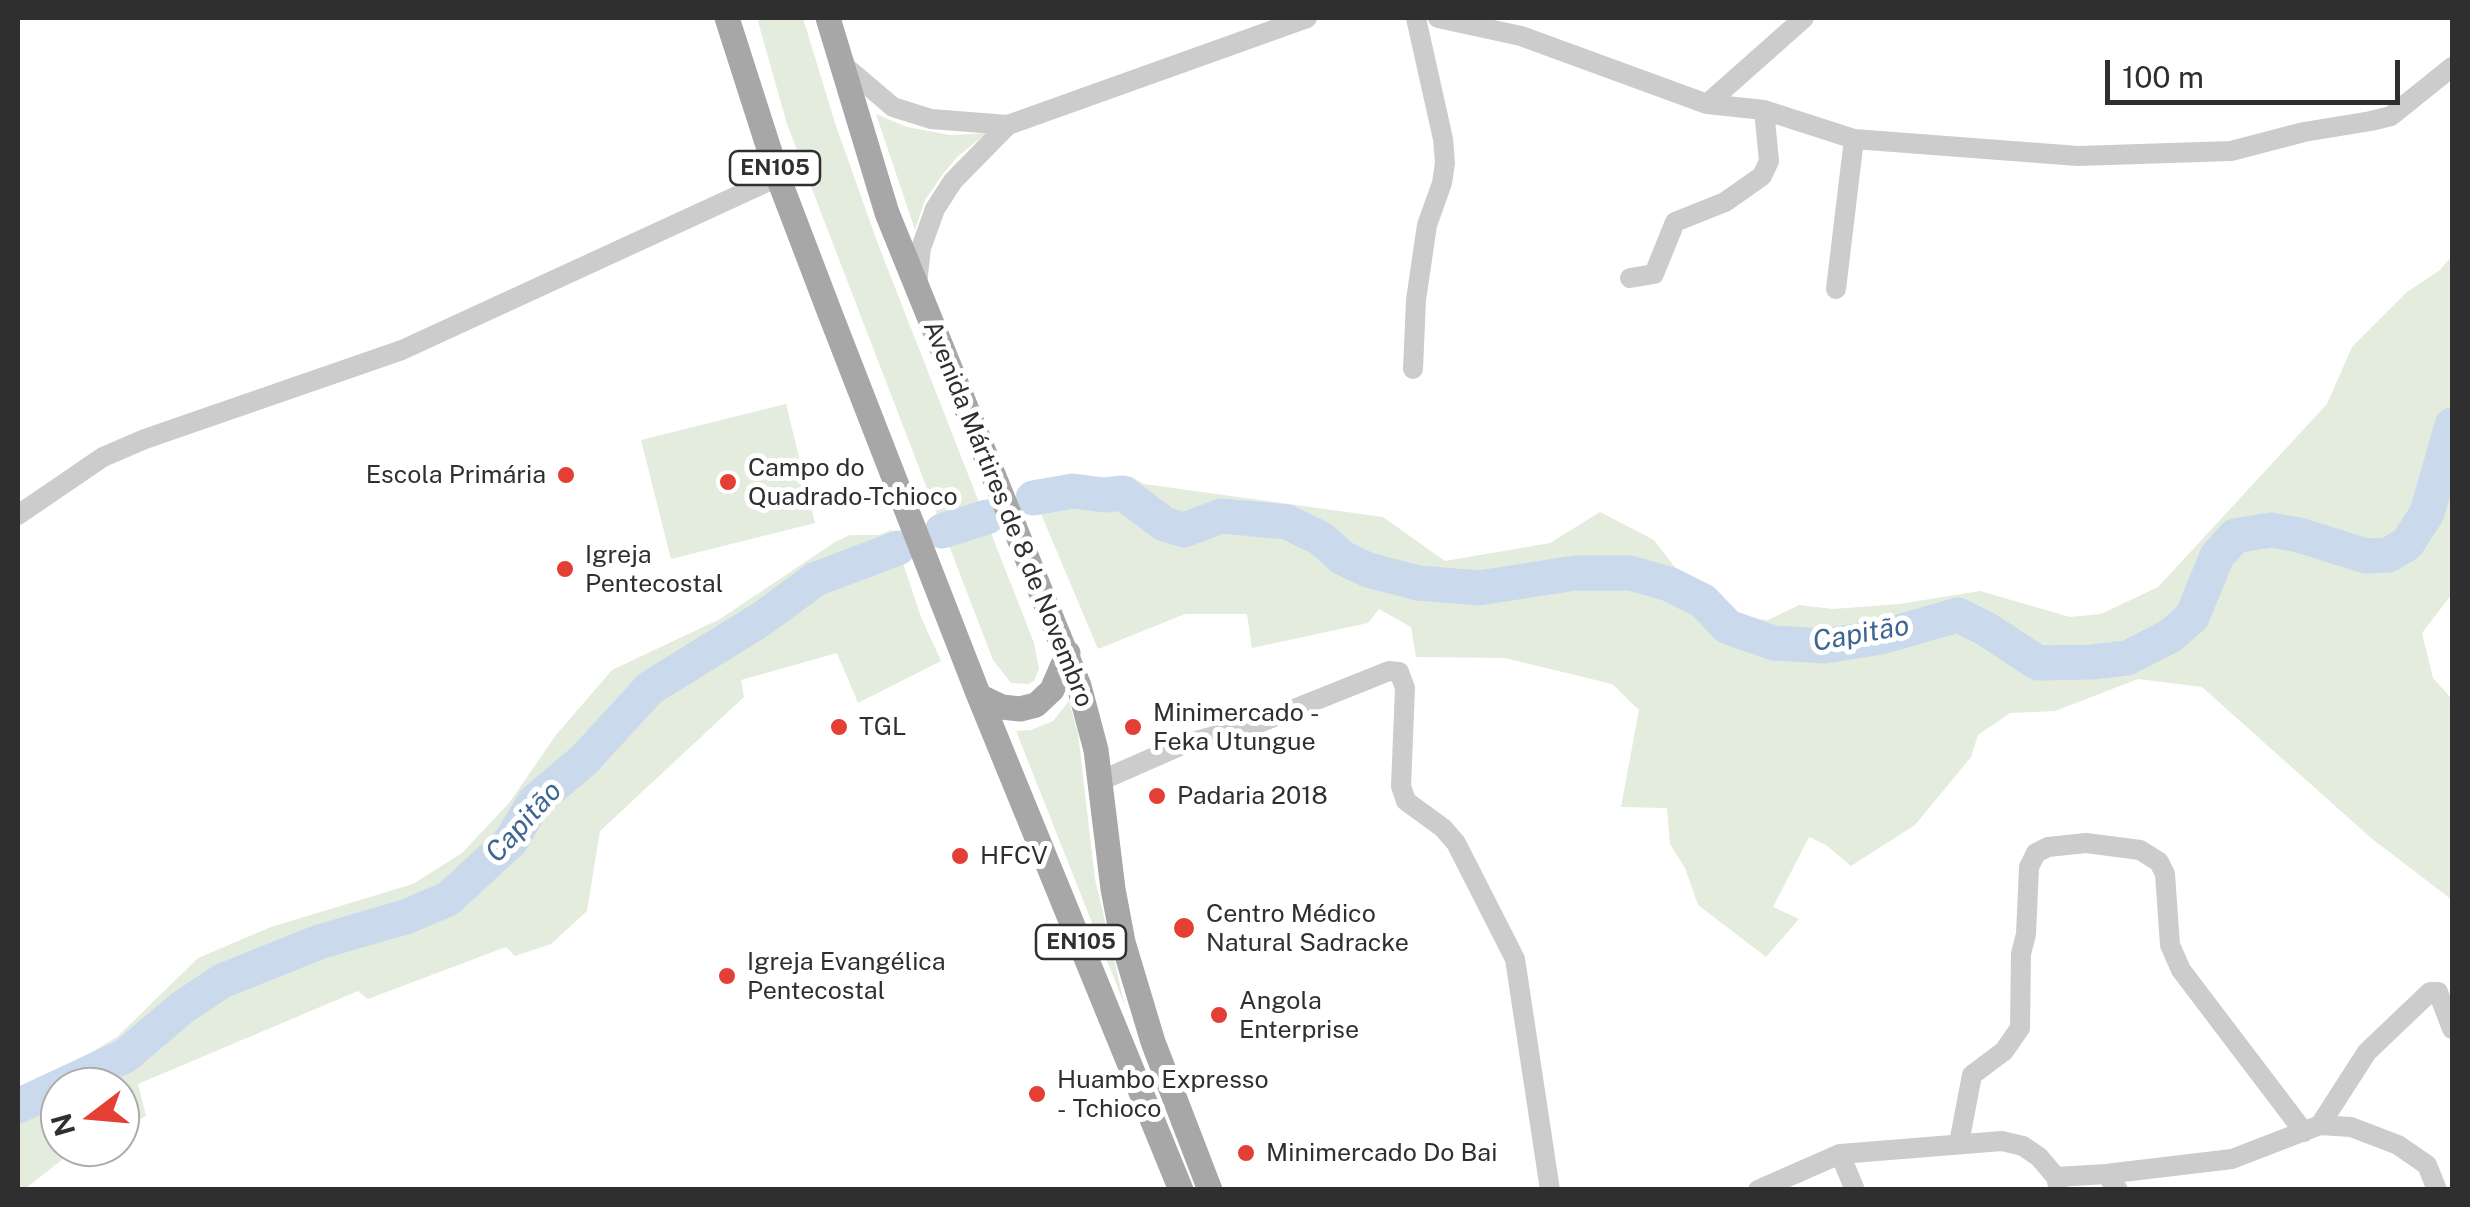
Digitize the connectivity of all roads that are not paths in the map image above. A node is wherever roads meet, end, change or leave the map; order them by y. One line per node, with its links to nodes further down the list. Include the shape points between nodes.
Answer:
1 (727, 18): 13 (main road, EN105)
2 (828, 18): 7 (main road, Avenida Mártires de 8 de Novembro / EN105)
3 (1307, 18): 11 (street)
4 (1416, 18): 17 (street, via 1445,163 1427,225)
5 (1438, 18): 9 (street, via 1521,36)
6 (1804, 18): 9 (street)
7 (839, 61): 11 (street, via 893,106 931,118); 15 (main road, Avenida Mártires de 8 de Novembro / EN105)
8 (2452, 67): 12 (street, via 2391,116 2231,151 2078,156)
9 (1708, 104): 10 (street)
10 (1764, 110): 12 (street); 14 (street, via 1770,161 1762,176 1725,202 1675,222 1654,274)
11 (1008, 126): 15 (street, via 952,181 935,209)
12 (1854, 139): 16 (street)
13 (778, 177): 18 (street, via 402,350 144,438); 20 (main road, EN105)
14 (1630, 278)
15 (917, 284): 19 (main road, Avenida Mártires de 8 de Novembro / EN105)
16 (1836, 289)
17 (1413, 370)
18 (18, 515)
19 (1068, 653): 20 (main road, via 1052,690 1036,705 1020,710); 21 (main road, Avenida Mártires de 8 de Novembro / EN105)
20 (980, 696): 28 (main road, EN105)
21 (1100, 782): 29 (main road, Avenida Mártires de 8 de Novembro / EN105, via 1123,942); 30 (street, via 1182,745 1398,672 1405,688 1406,801 1456,843 1515,959)
22 (2452, 1029): 23 (street, via 2438,992 2430,992 2367,1052)
23 (2312, 1128): 24 (street, via 2181,970 2170,945 2160,862 2140,850 2086,843 2048,848 2028,866 2020,1028 2004,1051 1972,1075); 26 (street, via 2232,1159); 33 (street, via 2351,1127 2398,1145 2427,1166)
24 (1958, 1142): 25 (street); 27 (street, via 2023,1146)
25 (1840, 1154): 31 (street); 32 (street)
26 (2112, 1182): 27 (street)
27 (2058, 1183)
28 (1180, 1190)
29 (1210, 1190)
30 (1550, 1190)
31 (1758, 1190)
32 (1855, 1190)
33 (2437, 1190)

